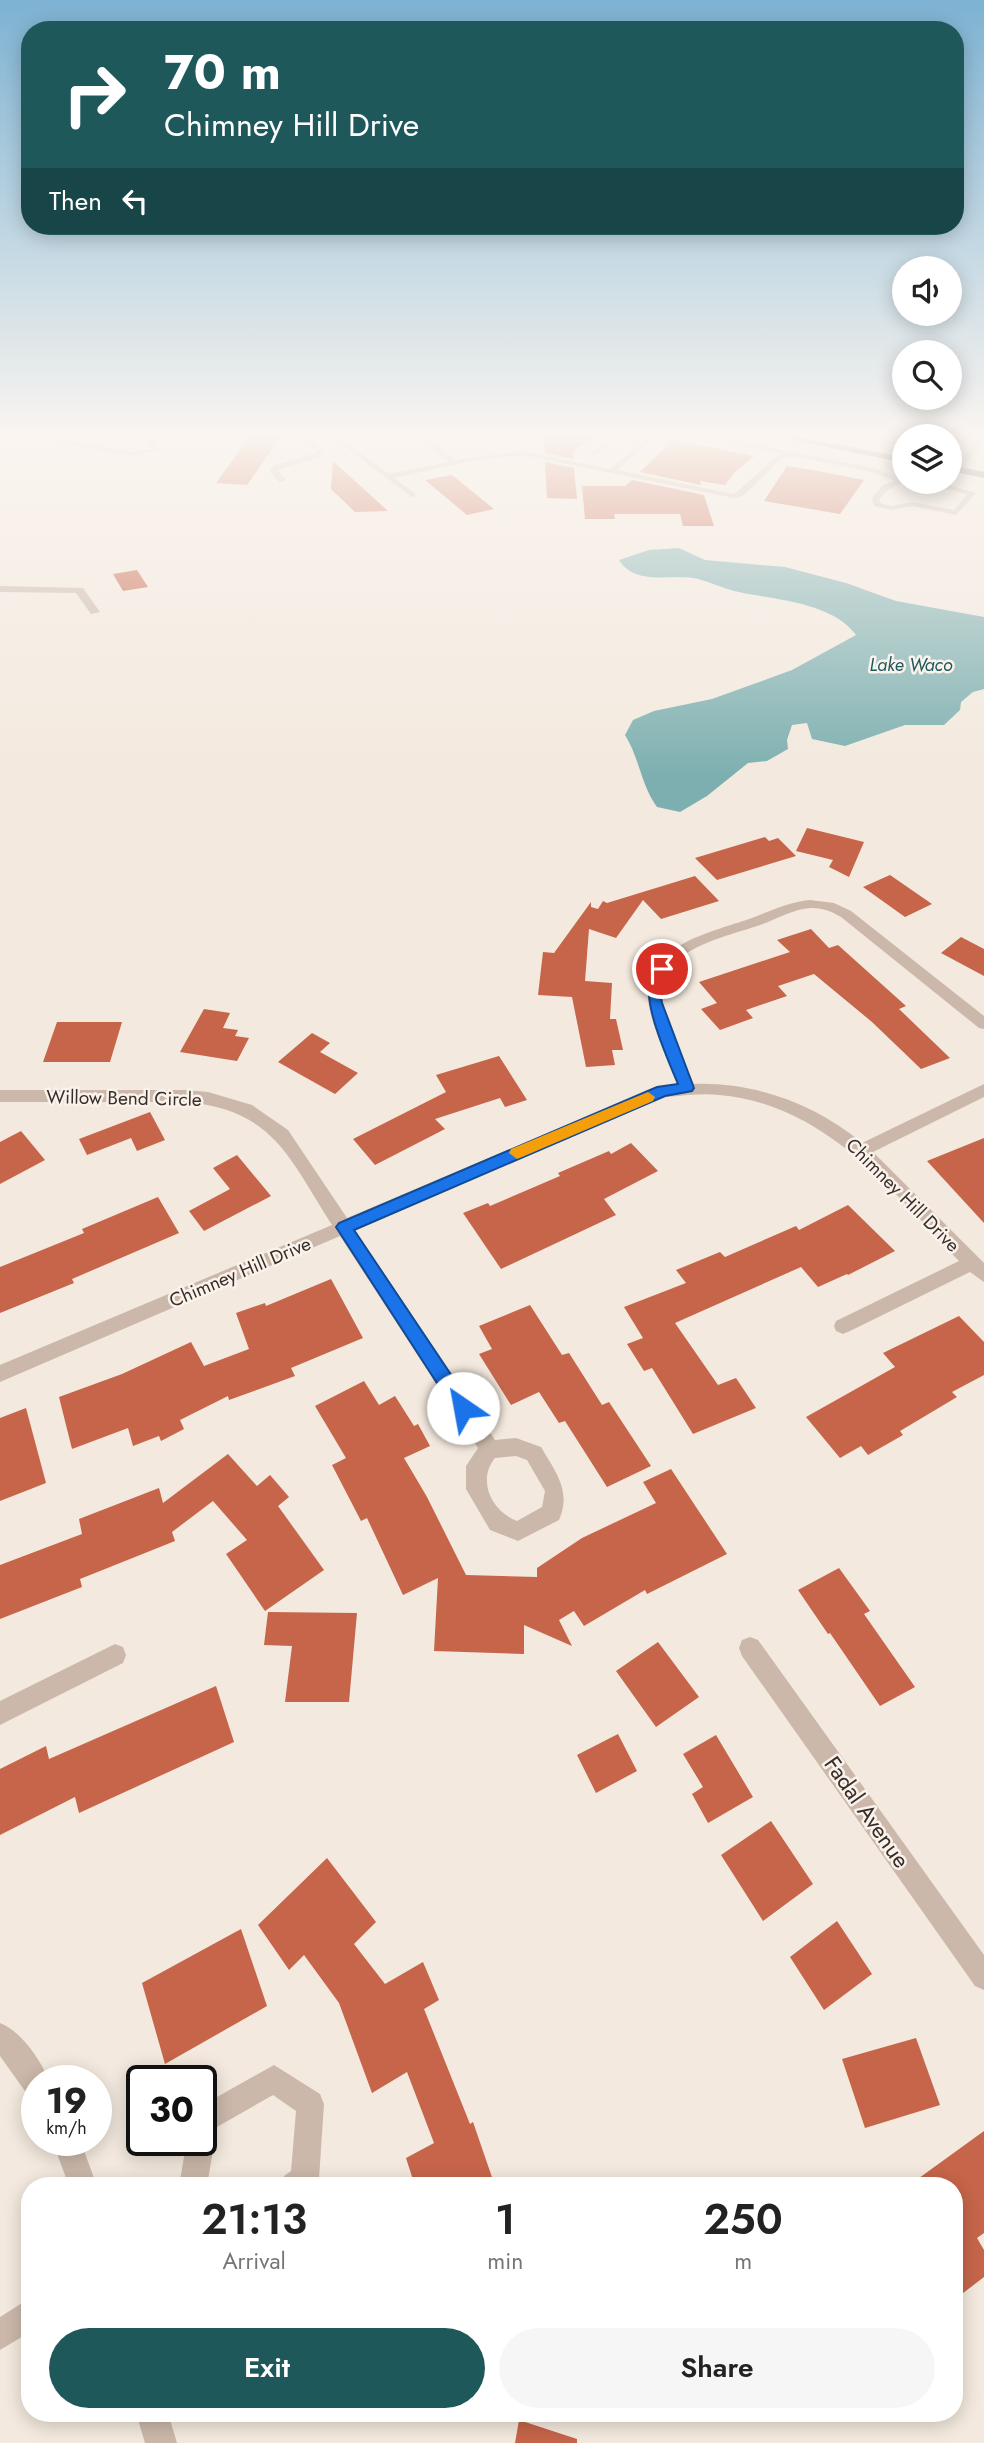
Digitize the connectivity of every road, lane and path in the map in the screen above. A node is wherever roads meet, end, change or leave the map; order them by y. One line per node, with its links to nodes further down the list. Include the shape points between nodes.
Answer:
1 (0, 589): 2 (street, via 79,590)
2 (95, 612)
3 (984, 1024): 4 (street, via 846,914 825,905 800,905 695,944 662,969 653,994)
4 (687, 1088): 7 (street, Chimney Hill Drive, via 738,1091 776,1101 831,1126); 8 (street, Chimney Hill Drive, via 663,1091)
5 (984, 1090): 7 (street)
6 (0, 1096): 8 (street, Willow Bend Circle, via 186,1096 246,1109 282,1134)
7 (862, 1150): 9 (street, Chimney Hill Drive)
8 (344, 1227): 11 (street, Chimney Hill Drive); 12 (street, Willow Bend Circle)
9 (978, 1269): 10 (street)
10 (843, 1326)
11 (0, 1374)
12 (490, 1449)
13 (750, 1648): 16 (street, Fadal Avenue)
14 (115, 1655): 15 (street)
15 (0, 1713)
16 (984, 1977)
17 (0, 2036): 18 (street)
18 (25, 2065)
19 (217, 2112): 24 (street, via 274,2079 310,2104)
20 (72, 2156): 22 (street)
21 (198, 2156): 23 (street)
22 (79, 2177)
23 (195, 2177)
24 (305, 2177)
25 (21, 2319): 26 (street)
26 (0, 2334)
27 (155, 2422): 28 (street)
28 (161, 2443)

